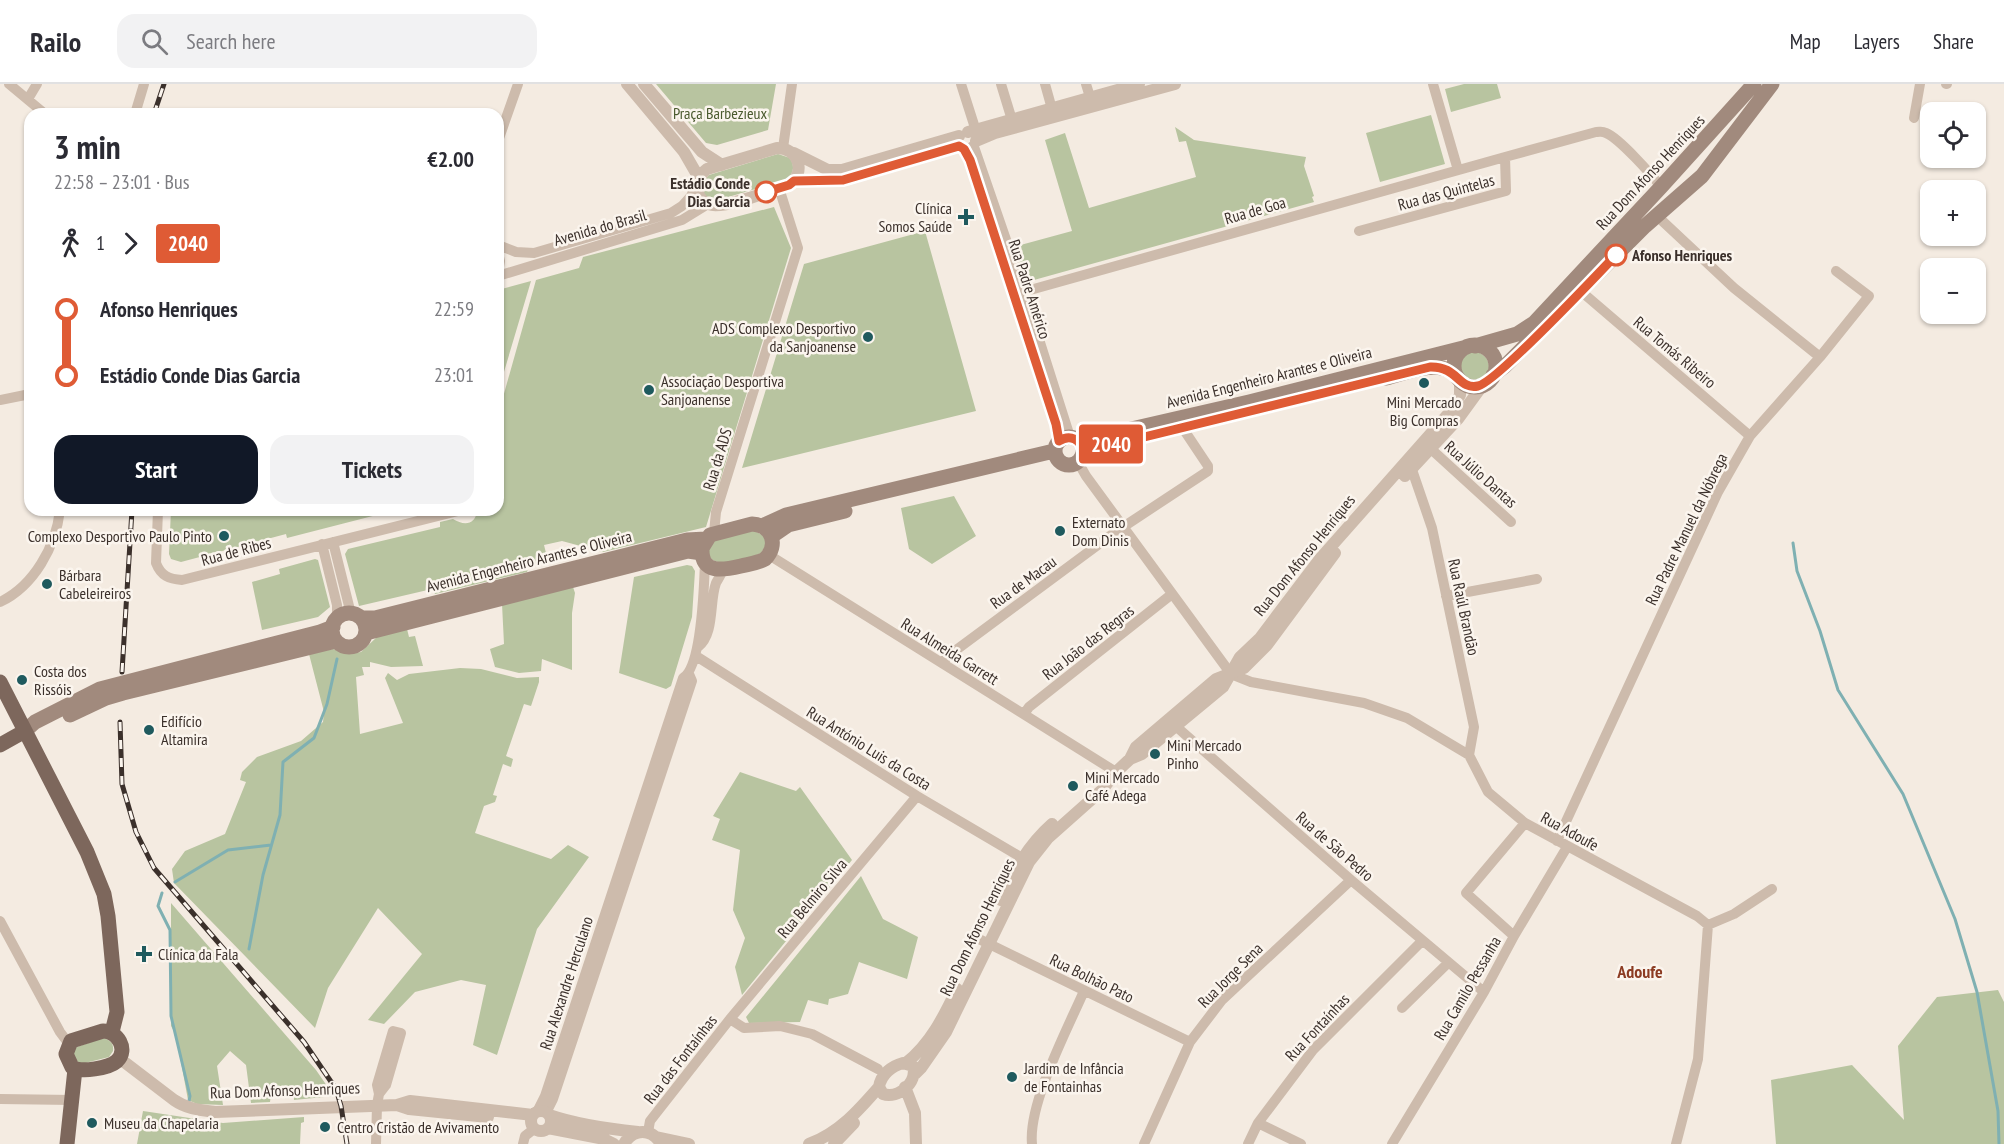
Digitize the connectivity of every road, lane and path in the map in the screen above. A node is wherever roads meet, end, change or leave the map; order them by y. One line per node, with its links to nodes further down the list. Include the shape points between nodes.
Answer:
1 (9, 84): 19 (street)
2 (37, 84): 19 (street)
3 (144, 84): 21 (street)
4 (518, 84): 25 (street)
5 (627, 84): 31 (street, via 684,152)
6 (644, 84): 29 (street, via 702,152)
7 (792, 84): 27 (street)
8 (961, 84): 26 (street)
9 (1001, 84): 24 (street)
10 (1045, 84): 22 (street)
11 (1086, 84): 18 (street)
12 (1139, 84): 18 (street, Avenida do Brasil)
13 (1175, 84): 26 (street, Avenida do Brasil)
14 (1433, 84): 30 (street)
15 (1754, 84): 33 (main road, Rua Dom Afonso Henriques)
16 (1772, 84): 35 (main road, Rua Dom Afonso Henriques, via 1709,168)
17 (1920, 84): 23 (street)
18 (1090, 98): 22 (street, Avenida do Brasil)
19 (28, 99): 20 (street)
20 (38, 108)
21 (137, 108)
22 (1052, 109): 24 (street, Avenida do Brasil)
23 (1914, 118)
24 (1012, 120): 26 (street, Avenida do Brasil)
25 (504, 124)
26 (968, 140): 27 (street, Avenida do Brasil, via 842,170 828,170); 32 (street, Avenida do Brasil, via 843,180); 43 (street, Rua Padre Américo)
27 (788, 151): 29 (street, Avenida do Brasil, via 777,148); 32 (street, via 797,158 799,170)
28 (1505, 157): 30 (street, Rua de Goa); 33 (street, Rua das Quintelas, via 1602,131); 38 (street, Rua das Quintelas, via 1506,191)
29 (722, 165): 31 (street, Avenida do Brasil, via 707,169)
30 (1458, 170): 43 (street, Rua de Goa)
31 (698, 181): 36 (street, via 699,195); 39 (street, Avenida do Brasil, via 691,196 671,213 534,253)
32 (794, 181): 34 (street, Avenida do Brasil)
33 (1663, 185): 35 (main road, via 1675,187); 37 (main road, Rua Dom Afonso Henriques)
34 (779, 188): 36 (street, Avenida do Brasil, via 720,206); 65 (street, Rua da ADS, via 798,248)
35 (1679, 197): 37 (main road, Rua Dom Afonso Henriques)
36 (708, 204): 41 (street, Avenida do Brasil, via 682,220)
37 (1646, 219): 42 (main road, Rua Dom Afonso Henriques); 45 (street)
38 (1359, 231)
39 (504, 247)
40 (1836, 271): 45 (street, Rua Padre Manuel da Nóbrega, via 1869,296)
41 (504, 272)
42 (1576, 287): 44 (main road, Rua Dom Afonso Henriques, via 1523,331); 46 (main road, Rua Dom Afonso Henriques); 52 (street, Rua Tomás Ribeiro)
43 (1019, 294): 53 (street, Rua Padre Américo)
44 (1471, 346): 46 (main road, via 1488,350 1492,355); 47 (main road, Rua Dom Afonso Henriques, via 1462,350 1455,361); 53 (main road, Avenida Engenheiro Arantes e Oliveira)
45 (1820, 357): 52 (street, Rua Padre Manuel da Nóbrega)
46 (1494, 375): 48 (main road, Rua Dom Afonso Henriques)
47 (1457, 377): 48 (main road, via 1470,386); 51 (main road, Avenida Engenheiro Arantes e Oliveira, via 1447,369 1430,367); 55 (street, Rua Dom Afonso Henriques, via 1457,402)
48 (1482, 386): 54 (street, Rua Dom Afonso Henriques)
49 (24, 395): 50 (street)
50 (0, 400)
51 (1182, 427): 53 (main road, Avenida Engenheiro Arantes e Oliveira); 62 (street, Rua de Macau, via 1208,471)
52 (1750, 436): 86 (street, Rua Padre Manuel da Nóbrega, via 1718,492)
53 (1069, 449): 62 (street, Rua Padre Américo); 63 (main road, Avenida Engenheiro Arantes e Oliveira, via 786,515)
54 (1431, 449): 55 (street, Rua Dom Afonso Henriques); 60 (street, Rua Júlio Dantas)
55 (1410, 464): 70 (street, Rua Raúl Brandão, via 1432,528); 76 (street, Rua Dom Afonso Henriques, via 1350,535 1268,645 1244,668)
56 (59, 516): 61 (street)
57 (62, 516): 61 (street)
58 (158, 516): 64 (street, Rua de Ribes, via 156,563 165,577 173,579 197,577)
59 (438, 516): 64 (street, Rua de Ribes)
60 (1511, 522)
61 (58, 524): 71 (street, via 34,575 13,596)
62 (1123, 527): 69 (street, Rua Padre Américo); 75 (street, Rua de Macau)
63 (767, 531): 65 (main road, Avenida Engenheiro Arantes e Oliveira, via 752,524); 66 (main road, via 773,546)
64 (328, 543): 72 (street)
65 (707, 547): 67 (main road, Avenida Engenheiro Arantes e Oliveira, via 713,569); 72 (main road, Avenida Engenheiro Arantes e Oliveira, via 680,542); 73 (main road, Avenida Engenheiro Arantes e Oliveira); 74 (street, Rua Alexandre Herculano)
66 (769, 555): 67 (main road); 75 (street, Rua Almeida Garrett)
67 (723, 570): 74 (street, Rua Alexandre Herculano, via 716,584 704,643)
68 (1537, 579): 70 (street)
69 (1172, 594): 76 (street, Rua Padre Américo); 78 (street, Rua João das Regras)
70 (1446, 596): 82 (street, Rua Raúl Brandão, via 1474,727)
71 (0, 602)
72 (344, 624): 73 (main road, via 365,625); 73 (main road, Avenida Engenheiro Arantes e Oliveira, via 345,647 361,643); 80 (main road, Avenida Engenheiro Arantes e Oliveira, via 114,695 40,730)
73 (366, 633)
74 (697, 652): 84 (street, Rua António Luis da Costa); 114 (street, Rua Alexandre Herculano, via 689,674 683,678 626,864 544,1096)
75 (942, 663): 78 (street, Rua Almeida Garrett)
76 (1231, 674): 79 (street, Rua Dom Afonso Henriques, via 1223,687); 82 (street, via 1251,682 1365,703 1407,718)
77 (0, 682): 80 (main road)
78 (1024, 714): 83 (street, Rua Almeida Garrett)
79 (1172, 723): 83 (street, Rua Dom Afonso Henriques, via 1142,754); 89 (street, Rua de São Pedro)
80 (26, 731): 81 (main road, Avenida Engenheiro Arantes e Oliveira); 101 (main road, via 104,894 117,1012)
81 (0, 745)
82 (1469, 755): 85 (street, Rua Adoufe, via 1488,792)
83 (1112, 775): 88 (street, Rua Dom Afonso Henriques, via 1040,835)
84 (917, 796): 88 (street, Rua António Luis da Costa); 100 (street, Rua Belmiro Silva)
85 (1525, 823): 86 (street, Rua Adoufe); 93 (street, via 1466,893)
86 (1557, 841): 87 (street, Rua Adoufe)
87 (1567, 847): 92 (street, Rua Adoufe); 93 (street, Rua Camilo Pessanha)
88 (1026, 860): 95 (street, Rua Dom Afonso Henriques)
89 (1351, 880): 94 (street, Rua de São Pedro); 102 (street, Rua Jorge Sena, via 1222,1000)
90 (1772, 889): 92 (street, via 1734,914)
91 (0, 921): 103 (street)
92 (1708, 925): 131 (street, via 1698,1059)
93 (1514, 936): 98 (street, Rua Camilo Pessanha)
94 (1422, 941): 96 (street, Rua de São Pedro); 115 (street, Rua Fontaínhas, via 1313,1050)
95 (985, 942): 97 (street, Rua Bolhão Pato); 105 (street, Rua Dom Afonso Henriques, via 938,1028); 108 (street, Rua Dom Afonso Henriques, via 946,1032)
96 (1448, 963): 98 (street, Rua de São Pedro); 99 (street)
97 (1084, 992): 102 (street, Rua Bolhão Pato); 126 (street, via 1046,1079 1031,1129)
98 (1484, 992): 130 (street, Rua Camilo Pessanha)
99 (1402, 1008)
100 (730, 1019): 107 (street, Rua das Fontaínhas, via 744,1028 780,1026 812,1034); 116 (street, Rua das Fontaínhas, via 650,1121)
101 (112, 1032): 103 (main road, via 73,1039); 104 (main road, via 121,1042)
102 (1190, 1042): 127 (street, Rua Jorge Sena)
103 (69, 1044): 106 (main road, via 67,1059)
104 (119, 1058): 106 (main road, via 111,1065); 113 (street, Rua Dom Afonso Henriques, via 174,1100 196,1110 215,1112)
105 (906, 1062): 108 (street, via 914,1066); 110 (street, Rua Dom Afonso Henriques, via 888,1071 882,1078)
106 (75, 1069): 112 (main road)
107 (878, 1069)
108 (915, 1074): 109 (street, Rua Dom Afonso Henriques)
109 (905, 1088): 110 (street, via 892,1096); 125 (street, via 915,1113)
110 (881, 1090): 123 (street, Rua Dom Afonso Henriques, via 832,1133); 124 (street, Rua Dom Afonso Henriques)
111 (1, 1098): 112 (street)
112 (73, 1100): 117 (main road)
113 (378, 1100): 113 (street, via 386,1085 401,1033 393,1031 377,1085); 114 (street, Rua Dom Afonso Henriques, via 410,1109); 118 (street)
114 (540, 1119): 116 (street, Rua Dom Afonso Henriques); 119 (street, Rua Alexandre Herculano); 120 (street, Rua Dom Afonso Henriques)
115 (1258, 1123): 128 (street, Rua Fontaínhas); 129 (street)
116 (651, 1136): 121 (street, via 629,1137); 122 (street, Rua Dom Afonso Henriques)
117 (67, 1144)
118 (376, 1144)
119 (522, 1144)
120 (614, 1144)
121 (624, 1144)
122 (689, 1144)
123 (809, 1144)
124 (834, 1144)
125 (916, 1144)
126 (1032, 1144)
127 (1144, 1144)
128 (1248, 1144)
129 (1301, 1144)
130 (1392, 1144)
131 (1676, 1144)

